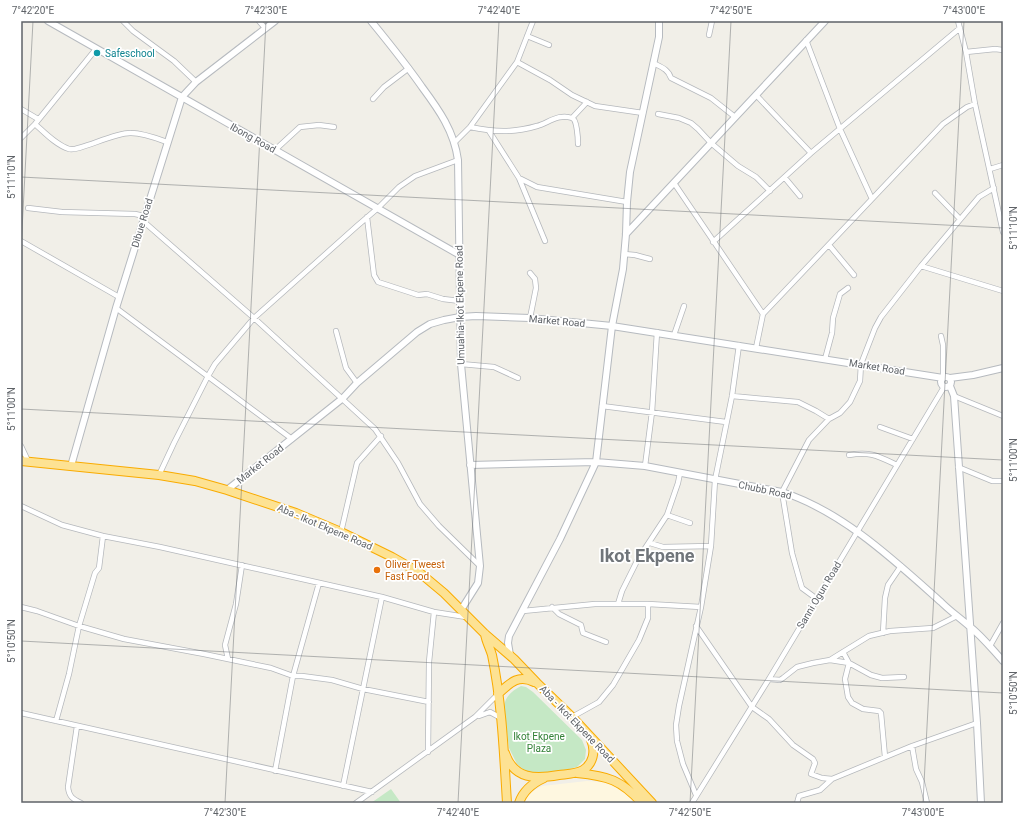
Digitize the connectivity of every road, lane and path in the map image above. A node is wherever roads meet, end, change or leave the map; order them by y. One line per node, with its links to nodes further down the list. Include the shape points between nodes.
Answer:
1 (48, 21): 17 (main road, Ibong Road)
2 (122, 21): 23 (street, via 174,61)
3 (259, 21): 11 (street)
4 (275, 21): 11 (main road, Dibue Road)
5 (371, 21): 22 (main road, Umuahia-Ikot Ekpene Road)
6 (532, 21): 14 (street)
7 (659, 21): 21 (main road)
8 (712, 21): 13 (street)
9 (825, 21): 15 (main road)
10 (958, 21): 12 (street)
11 (265, 28): 23 (main road, Dibue Road)
12 (960, 28): 19 (street); 37 (street)
13 (709, 35)
14 (527, 36): 16 (street); 20 (street)
15 (806, 40): 24 (main road); 37 (street)
16 (549, 45)
17 (96, 49): 25 (main road, Ibong Road); 34 (street)
18 (1003, 50): 19 (street)
19 (966, 52): 28 (street)
20 (517, 62): 27 (street); 36 (street)
21 (654, 64): 30 (main road); 32 (street, via 664,68 671,78 711,98)
22 (409, 68): 26 (street); 41 (main road, Umuahia-Ikot Ekpene Road, via 445,119)
23 (196, 82): 25 (main road, Dibue Road)
24 (757, 96): 32 (main road); 45 (street)
25 (182, 97): 40 (main road, Dibue Road); 44 (main road, Ibong Road)
26 (373, 99)
27 (587, 102): 30 (street, via 595,106); 33 (street)
28 (975, 104): 48 (street); 58 (street, via 943,124)
29 (21, 109): 34 (street)
30 (643, 113): 59 (main road, via 630,172)
31 (658, 114): 42 (street, via 691,123)
32 (735, 117): 42 (main road)
33 (572, 118): 38 (street, via 557,118 535,127); 43 (street, via 576,124)
34 (36, 121): 39 (street); 40 (street, via 61,146 73,150 118,134 150,136)
35 (334, 127): 44 (street, via 300,127)
36 (470, 127): 38 (street); 41 (street)
37 (840, 129): 45 (street); 58 (street)
38 (489, 131): 49 (street)
39 (22, 135)
40 (167, 142): 63 (main road, Dibue Road)
41 (454, 143): 46 (main road, Umuahia-Ikot Ekpene Road)
42 (711, 143): 51 (main road); 55 (street, via 738,166 756,177)
43 (578, 144)
44 (275, 150): 61 (main road, Ibong Road)
45 (811, 154): 50 (street)
46 (458, 160): 61 (street, via 410,179); 71 (main road, Umuahia-Ikot Ekpene Road)
47 (1003, 165): 48 (street)
48 (990, 169): 53 (street)
49 (519, 178): 52 (street); 54 (street)
50 (785, 178): 55 (street); 57 (street)
51 (674, 183): 66 (main road); 69 (street)
52 (530, 184): 54 (street); 59 (street)
53 (994, 188): 64 (street, via 978,196); 65 (street)
54 (525, 190): 68 (street)
55 (770, 191): 69 (street)
56 (935, 193): 64 (street)
57 (800, 196)
58 (872, 200): 70 (street)
59 (627, 202): 66 (main road)
60 (28, 208): 63 (street, via 62,212 135,214)
61 (378, 208): 62 (street); 71 (main road, Ibong Road)
62 (367, 217): 80 (street, via 374,275 378,282 418,295 427,294); 85 (street)
63 (143, 218): 79 (main road, Dibue Road); 85 (street)
64 (960, 219): 74 (street)
65 (1003, 232)
66 (626, 234): 72 (main road)
67 (21, 241): 79 (street)
68 (545, 241)
69 (713, 242): 83 (street)
70 (829, 244): 76 (street); 83 (street)
71 (458, 254): 80 (main road, Umuahia-Ikot Ekpene Road)
72 (624, 254): 73 (street); 87 (main road)
73 (650, 259)
74 (921, 266): 78 (street); 96 (street, via 881,317)
75 (530, 273): 86 (street, via 535,279 536,288)
76 (854, 275)
77 (848, 288): 94 (street, via 840,294)
78 (1003, 291)
79 (119, 297): 82 (main road, Dibue Road)
80 (460, 301): 84 (main road, Umuahia-Ikot Ekpene Road)
81 (684, 306): 90 (street)
82 (116, 308): 98 (street); 122 (main road, Dibue Road)
83 (763, 314): 93 (street)
84 (460, 317): 86 (main road, Market Road); 95 (main road, Umuahia-Ikot Ekpene Road); 102 (main road, Market Road, via 430,324 417,332)
85 (254, 318): 98 (street); 106 (street)
86 (530, 318): 87 (main road, Market Road)
87 (612, 326): 89 (main road, Market Road); 107 (main road)
88 (336, 331): 102 (street, via 346,368)
89 (657, 332): 90 (main road, Market Road); 108 (street)
90 (674, 335): 92 (main road, Market Road)
91 (941, 336): 100 (street)
92 (739, 345): 93 (main road, Market Road); 104 (street)
93 (756, 348): 94 (main road, Market Road)
94 (825, 359): 96 (main road, Market Road)
95 (461, 364): 99 (street, via 494,367); 120 (main road, Umuahia-Ikot Ekpene Road)
96 (861, 364): 100 (main road, Market Road); 110 (street, via 860,381 850,402 840,413)
97 (1003, 368): 101 (main road)
98 (208, 376): 114 (street); 126 (street)
99 (518, 378)
100 (943, 378): 101 (main road); 103 (main road, via 941,382)
101 (950, 378): 103 (main road, via 952,382)
102 (357, 383): 106 (main road, Market Road)
103 (947, 386): 105 (main road); 115 (street, Sanni Ogun Road)
104 (732, 396): 110 (street, via 798,402); 111 (street)
105 (954, 396): 109 (street); 124 (main road)
106 (343, 398): 113 (street); 114 (main road, Market Road)
107 (602, 406): 108 (street); 119 (main road)
108 (652, 412): 111 (street); 123 (street)
109 (1003, 416)
110 (829, 419): 130 (street, via 809,440)
111 (726, 422): 127 (street)
112 (880, 427): 115 (street)
113 (381, 436): 135 (street, via 357,463); 140 (street, via 420,504)
114 (292, 439): 129 (main road, Market Road)
115 (913, 439): 121 (street, Sanni Ogun Road)
116 (21, 446): 118 (street)
117 (849, 455): 121 (street, via 876,455)
118 (24, 461): 122 (highway, Aba - Ikot Ekpene Road)
119 (596, 462): 120 (main road, Chubb Road); 123 (main road, Chubb Road); 151 (main road, via 560,539)
120 (470, 465): 140 (main road, Umuahia-Ikot Ekpene Road)
121 (897, 465): 134 (street, Sanni Ogun Road)
122 (71, 466): 126 (highway, Aba - Ikot Ekpene Road)
123 (645, 466): 125 (main road, Chubb Road)
124 (958, 467): 128 (street, via 992,481); 158 (main road)
125 (680, 473): 127 (main road, Chubb Road); 132 (street)
126 (159, 475): 129 (highway, Aba - Ikot Ekpene Road)
127 (715, 480): 130 (main road, Chubb Road); 138 (street)
128 (1003, 481)
129 (227, 490): 135 (highway, Aba - Ikot Ekpene Road, via 296,513)
130 (782, 492): 134 (main road, Chubb Road, via 802,498); 144 (street, via 792,552 802,588)
131 (21, 506): 136 (street, via 62,525)
132 (668, 515): 133 (street); 137 (street)
133 (690, 523)
134 (857, 531): 141 (main road, Chubb Road); 144 (street, Sanni Ogun Road)
135 (341, 532): 150 (highway, Aba - Ikot Ekpene Road, via 420,573)
136 (103, 536): 139 (street); 156 (street, via 99,568 95,573)
137 (650, 543): 138 (street, via 663,547); 145 (street, via 638,559)
138 (710, 546): 149 (street)
139 (242, 566): 142 (street); 165 (street, via 236,604 225,645)
140 (480, 566): 150 (main road, Umuahia-Ikot Ekpene Road, via 478,583)
141 (901, 566): 153 (main road, Chubb Road); 159 (street, via 888,585)
142 (319, 583): 143 (street); 169 (street)
143 (382, 597): 152 (street); 173 (street)
144 (817, 599): 171 (street, Sanni Ogun Road)
145 (618, 604): 146 (street); 148 (street)
146 (648, 604): 149 (street); 179 (street, via 648,618 639,640 614,685 599,702)
147 (21, 607): 156 (street)
148 (552, 607): 151 (street); 161 (street, via 559,614 581,624 583,633)
149 (700, 607): 157 (street)
150 (461, 610): 154 (highway, Aba - Ikot Ekpene Road)
151 (522, 611): 164 (main road, via 509,636)
152 (434, 612): 154 (street); 175 (street, via 428,662)
153 (956, 616): 158 (main road, Chubb Road); 159 (street, via 933,628)
154 (467, 617): 160 (highway, Aba - Ikot Ekpene Road)
155 (1003, 624): 162 (street)
156 (79, 626): 165 (street, via 124,640); 181 (street)
157 (696, 626): 176 (street); 195 (street, via 676,725 683,764)
158 (970, 626): 162 (main road, Chubb Road); 182 (main road)
159 (883, 633): 163 (street, via 869,636)
160 (484, 634): 164 (highway, Aba - Ikot Ekpene Road); 174 (highway, via 491,652)
161 (606, 642)
162 (990, 646): 167 (main road, Chubb Road)
163 (843, 652): 166 (street); 168 (street)
164 (510, 655): 172 (highway, Aba - Ikot Ekpene Road)
165 (228, 659): 169 (street, via 276,669)
166 (830, 660): 168 (street); 171 (street, via 796,667 780,680)
167 (1003, 661)
168 (849, 663): 170 (street, via 882,678); 188 (street, via 845,679 848,697 852,703 863,709 879,711 881,714)
169 (293, 676): 173 (street, via 332,680); 189 (street)
170 (904, 677)
171 (769, 679): 176 (street, Sanni Ogun Road)
172 (537, 683): 174 (highway, via 528,679 516,680); 179 (highway, Aba - Ikot Ekpene Road)
173 (363, 689): 175 (street); 193 (street)
174 (498, 694): 178 (street); 180 (highway)
175 (429, 702): 187 (street)
176 (752, 706): 192 (street, via 769,719 793,745 813,759 815,763 812,774); 195 (street, Sanni Ogun Road)
177 (21, 713): 181 (street)
178 (475, 717): 180 (street, via 490,712); 187 (street)
179 (572, 717): 184 (highway, Aba - Ikot Ekpene Road)
180 (501, 718): 186 (highway)
181 (56, 721): 183 (street)
182 (977, 723): 185 (street); 205 (main road)
183 (77, 726): 189 (street); 196 (street, via 68,793 72,799)
184 (589, 736): 190 (highway, via 593,745 593,759 583,770); 201 (highway, Aba - Ikot Ekpene Road)
185 (912, 746): 188 (street); 204 (street)
186 (503, 747): 191 (highway, via 507,758 519,773 538,778); 198 (highway)
187 (428, 752): 194 (street)
188 (885, 757): 192 (street)
189 (275, 771): 193 (street)
190 (574, 773): 191 (highway); 200 (highway, via 607,778 621,784 631,790)
191 (549, 777): 199 (highway, via 537,781 527,789)
192 (832, 779): 203 (street, via 820,790 799,796)
193 (343, 786): 194 (street)
194 (372, 792): 197 (street)
195 (696, 795): 202 (street, Sanni Ogun Road)
196 (81, 803)
197 (356, 803)
198 (507, 803)
199 (519, 803)
200 (642, 803)
201 (652, 803)
202 (692, 803)
203 (797, 803)
204 (927, 803)
205 (981, 803)

